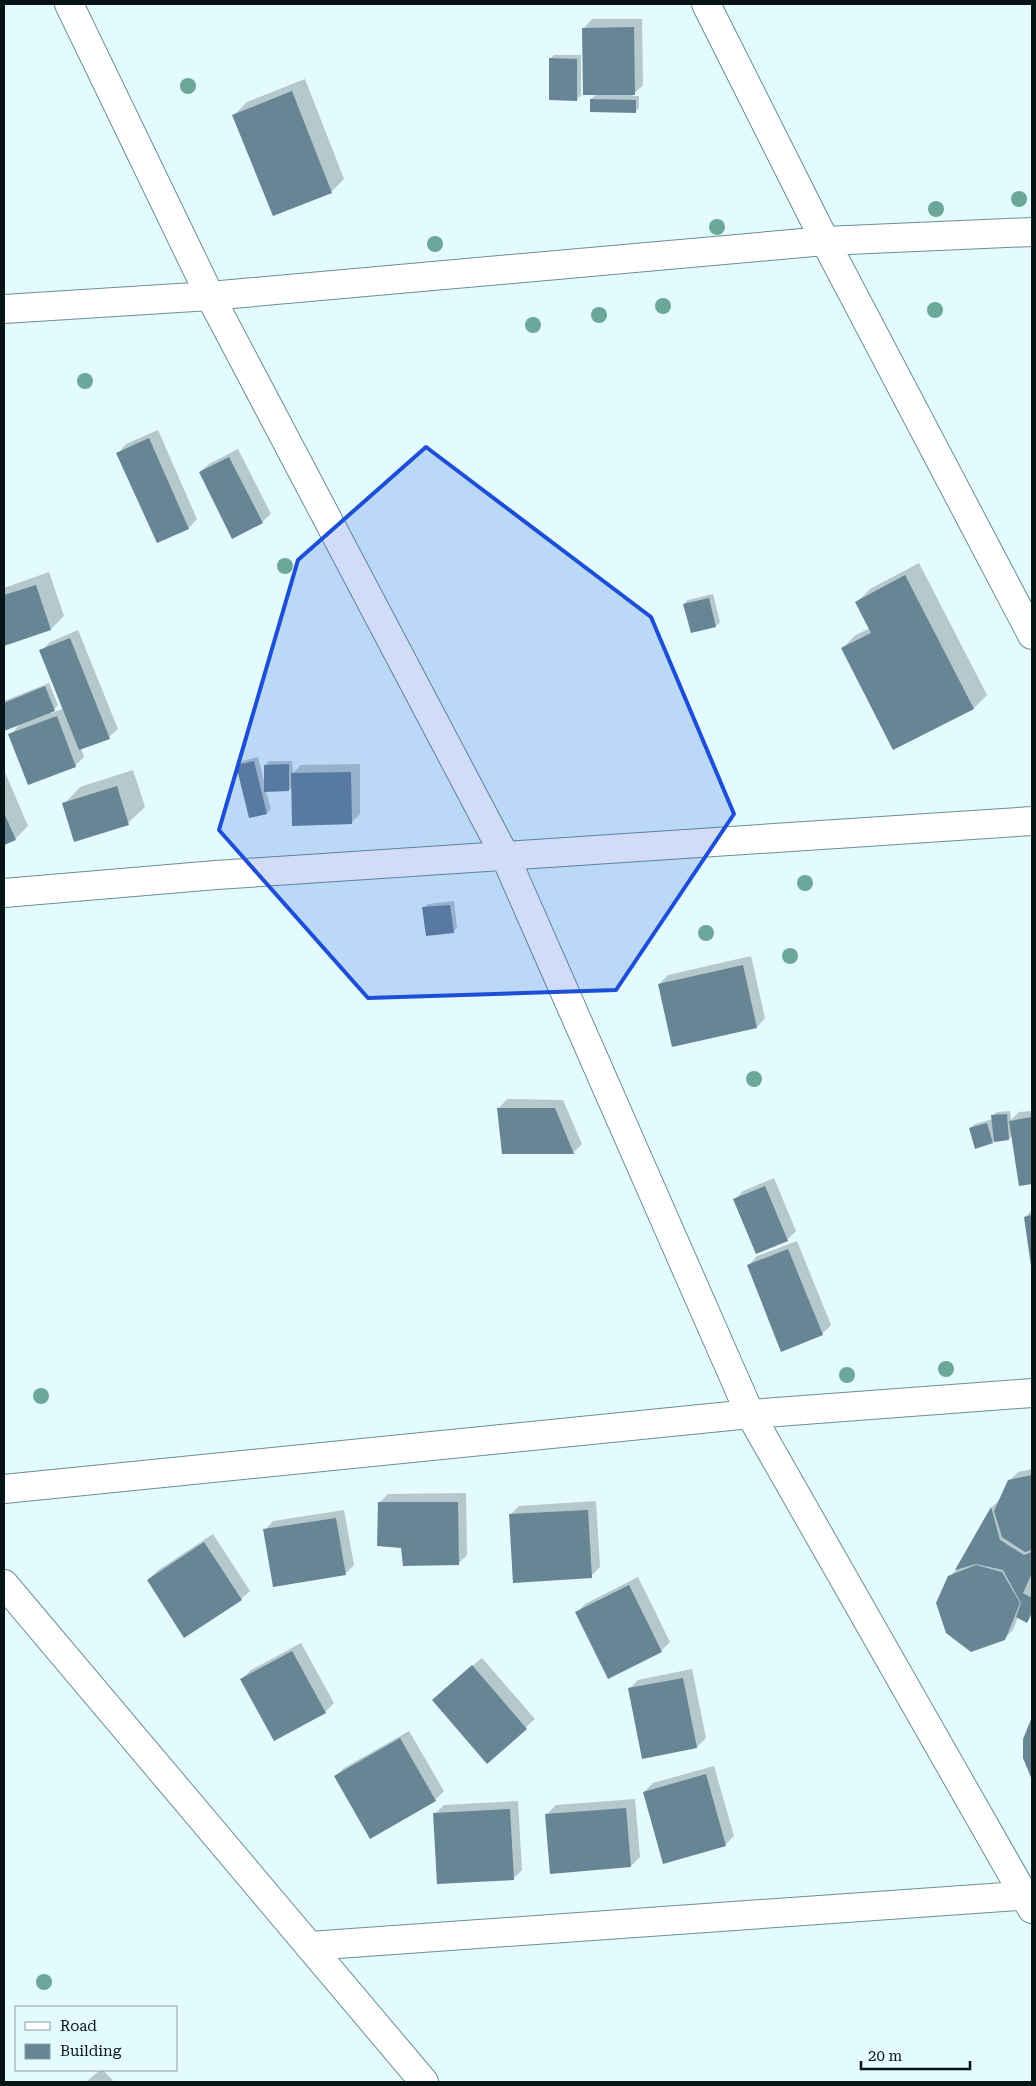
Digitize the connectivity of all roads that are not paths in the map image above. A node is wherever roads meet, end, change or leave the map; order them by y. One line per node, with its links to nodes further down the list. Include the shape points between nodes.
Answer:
1 (69, 4): 5 (street)
2 (706, 4): 4 (street)
3 (1032, 232): 4 (street)
4 (825, 241): 5 (street); 7 (street)
5 (210, 296): 6 (street); 9 (street)
6 (4, 309)
7 (1032, 634)
8 (1032, 822): 9 (street)
9 (505, 856): 10 (street); 12 (street)
10 (4, 893)
11 (1032, 1394): 12 (street)
12 (750, 1414): 13 (street); 15 (street)
13 (4, 1489)
14 (4, 1584): 16 (street)
15 (1030, 1900): 16 (street)
16 (309, 1946): 17 (street)
17 (424, 2082)

